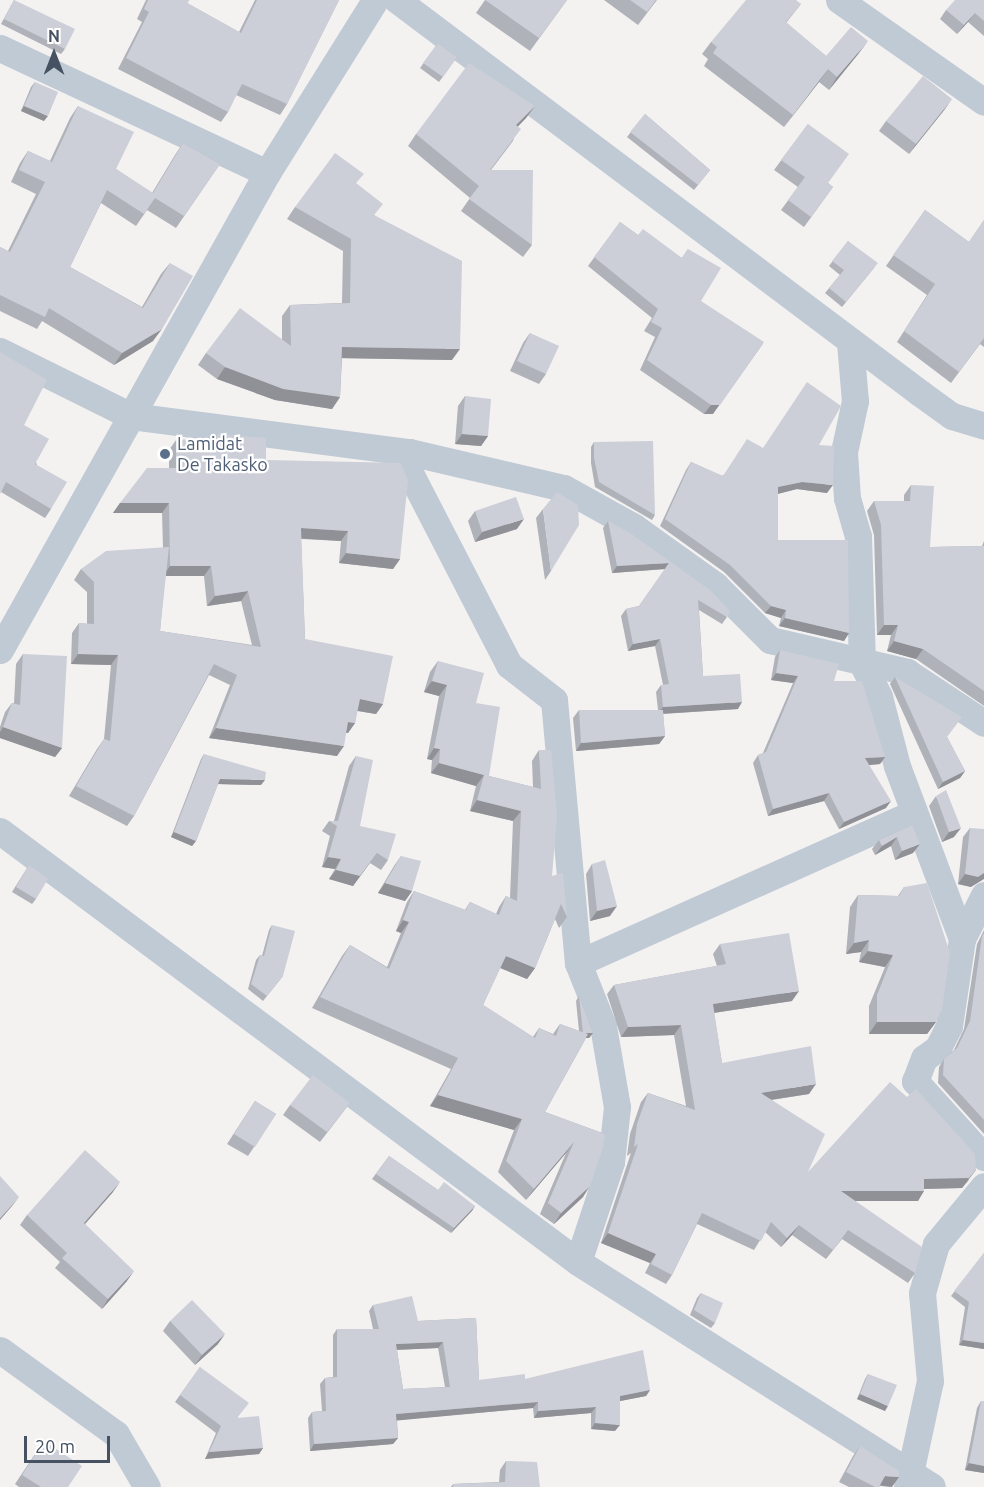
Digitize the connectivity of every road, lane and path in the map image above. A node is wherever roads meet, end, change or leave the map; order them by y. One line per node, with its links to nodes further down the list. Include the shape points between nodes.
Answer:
1 (375, 0): 6 (street)
2 (397, 0): 7 (street)
3 (848, 3): 5 (street)
4 (0, 48): 6 (street)
5 (984, 102)
6 (267, 174): 9 (street)
7 (850, 342): 10 (street, via 952,416); 13 (street, via 855,401 844,452 847,498 858,536)
8 (0, 351): 9 (street)
9 (131, 416): 11 (street); 12 (street)
10 (984, 426)
11 (409, 452): 13 (street, via 564,488 634,527 715,585 770,640); 19 (street, via 410,473 509,665 554,700)
12 (0, 650)
13 (862, 663): 14 (street, via 907,672); 15 (street, via 879,697)
14 (984, 723)
15 (914, 813): 18 (street); 19 (street)
16 (0, 831): 22 (street)
17 (984, 895): 18 (street)
18 (962, 939): 20 (street, via 949,1026 938,1048 924,1058 915,1081)
19 (578, 963): 22 (street, via 603,1026 617,1107 611,1162)
20 (984, 1157)
21 (984, 1186): 24 (street, via 936,1244 922,1293 930,1382)
22 (579, 1262): 24 (street)
23 (0, 1350): 25 (street, via 117,1434)
24 (916, 1484)
25 (147, 1487)

